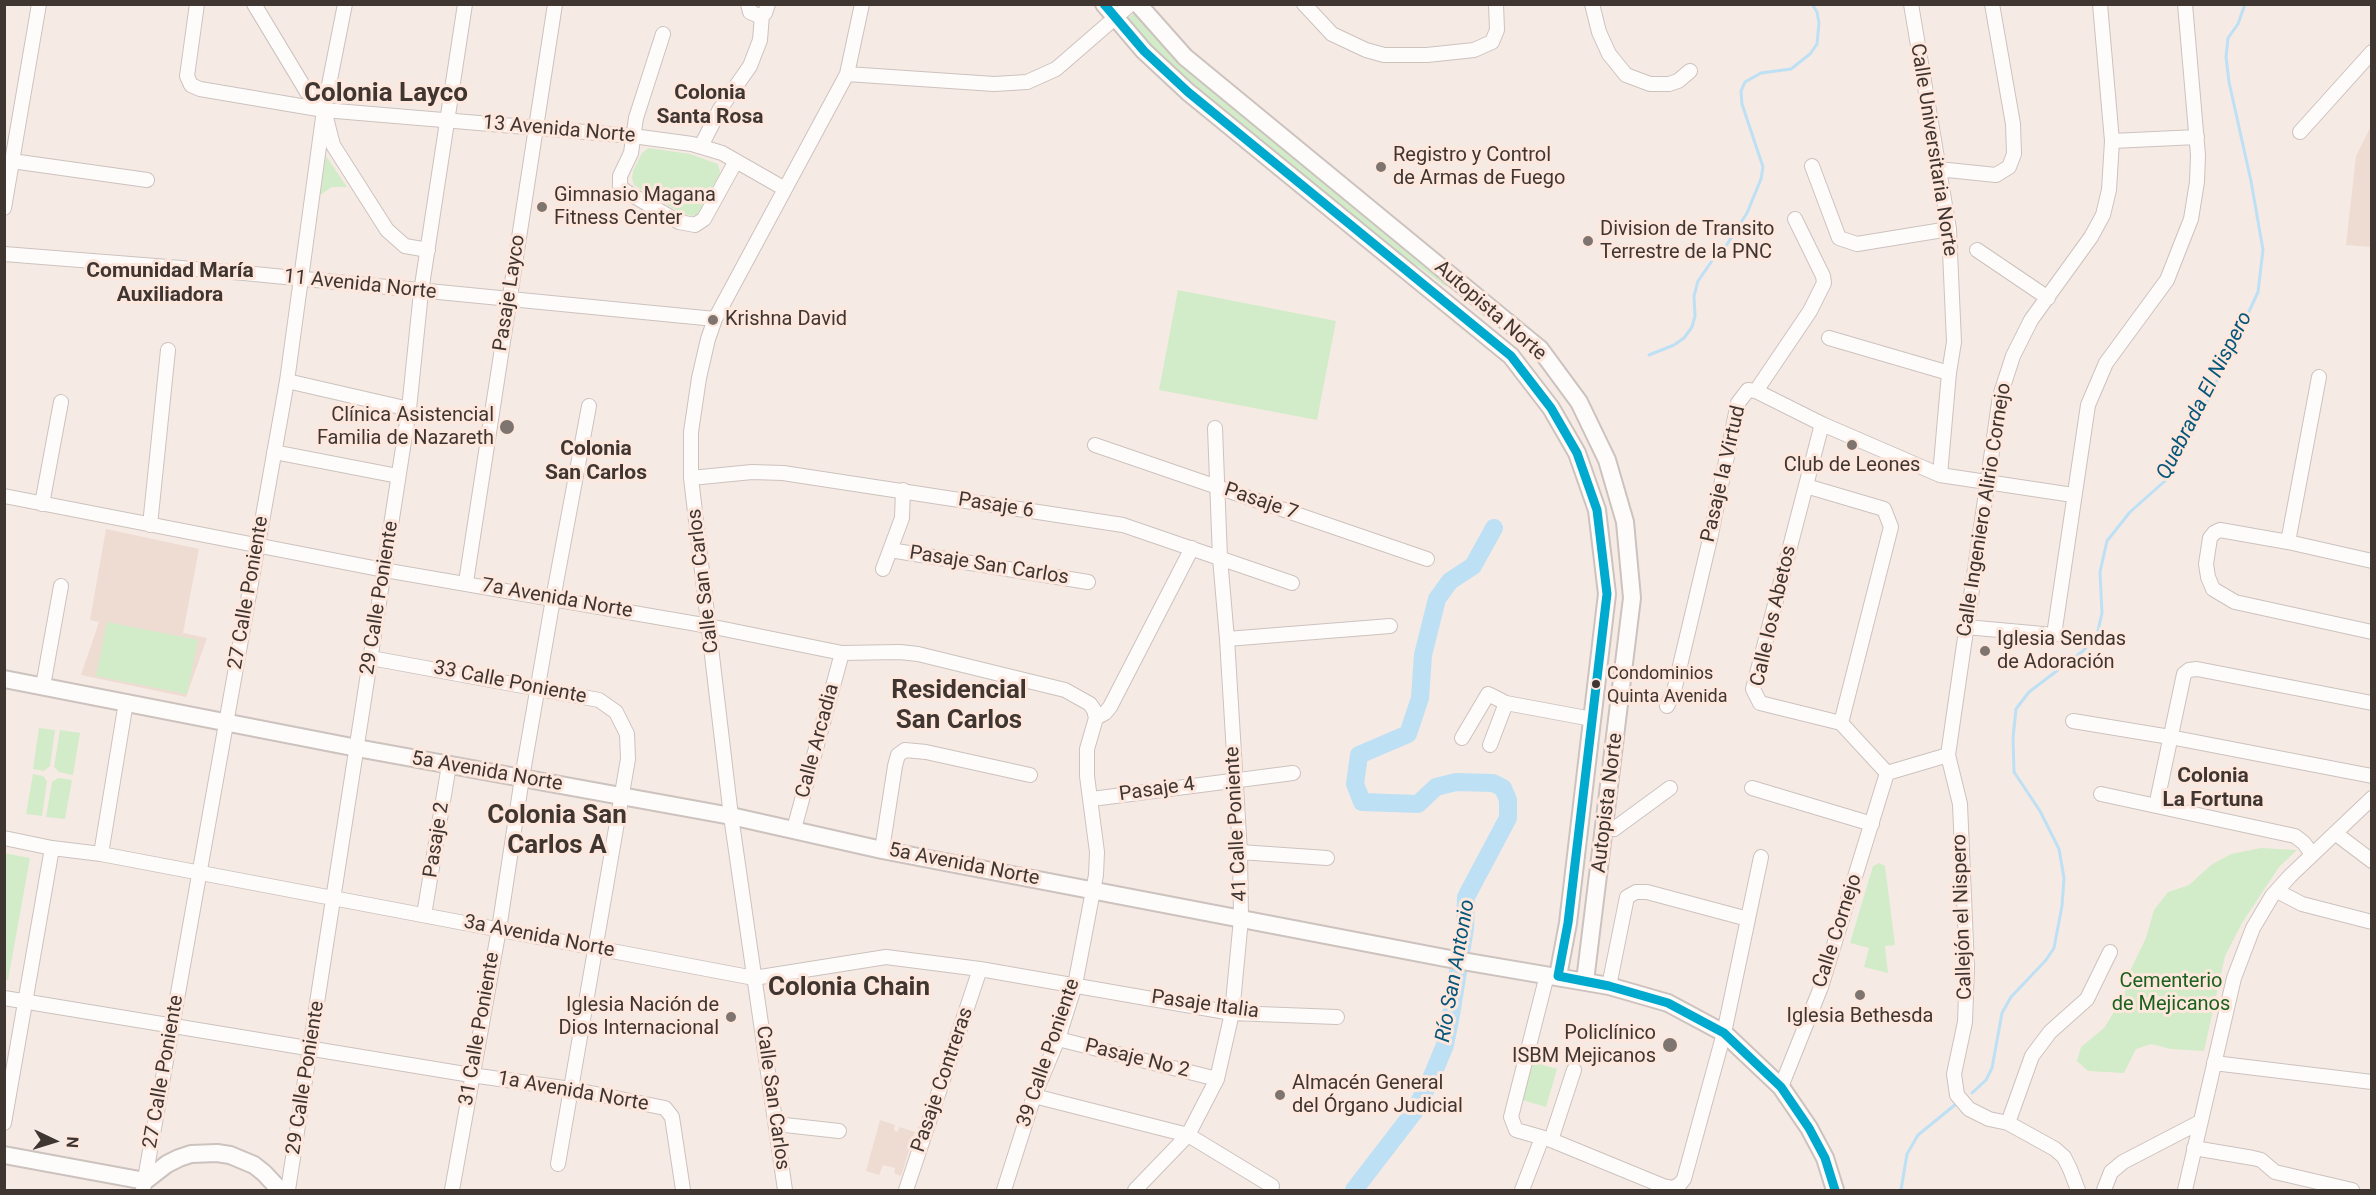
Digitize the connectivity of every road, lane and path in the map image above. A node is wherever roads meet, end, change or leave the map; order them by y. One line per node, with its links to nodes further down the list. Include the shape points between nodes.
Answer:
1 (39, 4): 34 (street)
2 (196, 4): 25 (street, 13 Avenida Norte, via 187,76 191,85)
3 (254, 4): 25 (street, via 307,92)
4 (345, 4): 25 (street, 27 Calle Poniente)
5 (465, 4): 26 (street, 29 Calle Poniente)
6 (555, 4): 27 (street, Pasaje Layco)
7 (748, 4): 19 (street, via 753,15)
8 (862, 4): 24 (street, Calle San Carlos)
9 (1104, 4): 20 (main road, Autopista Norte)
10 (1131, 4): 20 (street)
11 (1138, 4): 46 (main road, Autopista Norte, via 1185,57)
12 (1304, 4): 13 (street, via 1332,34 1384,55 1474,50 1492,42 1497,30)
13 (1496, 4)
14 (1592, 4): 23 (street, via 1609,54 1626,75 1650,84 1669,84)
15 (1911, 4): 36 (street, Calle Universitaria Norte)
16 (1992, 4): 36 (street, via 2013,124 2014,154 2009,167 1996,175)
17 (2100, 4): 31 (street, Calle Ingeniero Alirio Cornejo)
18 (2185, 4): 30 (street)
19 (765, 10): 32 (street, via 750,66 720,109)
20 (1115, 19): 24 (street, via 1056,69 1027,82 994,84); 45 (main road, Autopista Norte, via 1188,92)
21 (663, 34): 29 (street)
22 (2372, 52): 28 (street)
23 (1690, 71)
24 (848, 74): 38 (street, Calle San Carlos)
25 (324, 110): 26 (street, 13 Avenida Norte); 42 (street, via 333,145 387,230 405,246); 47 (street, 27 Calle Poniente)
26 (447, 122): 27 (street, 13 Avenida Norte); 42 (street, 29 Calle Poniente)
27 (536, 127): 29 (street, 13 Avenida Norte); 50 (street, Pasaje Layco)
28 (2300, 132)
29 (633, 136): 32 (street, 13 Avenida Norte); 33 (street, via 620,186 685,225 704,219)
30 (2197, 137): 31 (street); 74 (street, via 2197,182 2187,233 2167,280 2118,346 2095,387 2085,419)
31 (2112, 141): 49 (street, Calle Ingeniero Alirio Cornejo, via 2103,215)
32 (701, 146): 33 (street, 13 Avenida Norte)
33 (736, 160): 38 (street, 13 Avenida Norte)
34 (12, 161): 37 (street); 39 (street)
35 (1812, 166): 41 (street, via 1839,238 1857,244)
36 (1938, 169): 41 (street, Calle Universitaria Norte)
37 (147, 180)
38 (785, 189): 52 (street, Calle San Carlos)
39 (4, 208)
40 (1795, 219): 59 (street, via 1824,283 1810,311)
41 (1950, 229): 56 (street, Calle Universitaria Norte, via 1954,342)
42 (428, 250): 48 (street, 29 Calle Poniente)
43 (1977, 250): 49 (street)
44 (4, 254): 47 (street, 11 Avenida Norte)
45 (1407, 272): 46 (main road, via 1420,273 1449,293 1457,287); 53 (main road, Autopista Norte)
46 (1452, 277): 51 (main road, Autopista Norte)
47 (301, 279): 48 (street, 11 Avenida Norte); 58 (street, 27 Calle Poniente)
48 (421, 292): 50 (street, 11 Avenida Norte); 62 (street, 29 Calle Poniente)
49 (2048, 298): 70 (street, Calle Ingeniero Alirio Cornejo, via 2031,320 2013,356 2000,396)
50 (509, 301): 52 (street, 11 Avenida Norte); 87 (street, Pasaje Layco)
51 (1493, 309): 53 (main road, via 1482,305 1475,309); 132 (main road, Autopista Norte, via 1540,349 1579,402 1607,460 1625,522 1632,598)
52 (715, 319): 69 (street, Calle San Carlos, via 697,389 691,432)
53 (1477, 329): 107 (main road, Autopista Norte, via 1511,356 1551,408 1577,453 1597,510 1607,594)
54 (1829, 338): 56 (street)
55 (168, 350): 77 (street)
56 (1948, 372): 67 (street, Calle Universitaria Norte)
57 (2319, 377): 78 (street)
58 (287, 381): 62 (street); 66 (street, 27 Calle Poniente)
59 (1756, 391): 63 (street, Pasaje la Virtud); 105 (street, Pasaje la Virtud, via 1748,390 1738,403 1710,538 1674,691)
60 (61, 402): 76 (street)
61 (589, 406): 91 (street, 31 Calle Poniente)
62 (409, 410): 68 (street, 29 Calle Poniente)
63 (1822, 424): 67 (street, Pasaje la Virtud); 71 (street, Calle los Abetos)
64 (1215, 428): 72 (street, 41 Calle Poniente)
65 (1095, 445): 72 (street, Pasaje 7)
66 (274, 452): 68 (street); 79 (street, 27 Calle Poniente)
67 (1940, 475): 70 (street, Pasaje la Virtud)
68 (398, 476): 86 (street, 29 Calle Poniente)
69 (691, 478): 73 (street, Pasaje 6, via 783,473); 92 (street, Calle San Carlos)
70 (1987, 481): 74 (street, Pasaje la Virtud); 94 (street, Calle Ingeniero Alirio Cornejo)
71 (1806, 486): 110 (street, via 1884,509 1891,527); 110 (street, Calle los Abetos, via 1753,689 1760,704)
72 (1218, 487): 82 (street, 41 Calle Poniente); 83 (street, Pasaje 7)
73 (903, 490): 80 (street, Pasaje 6, via 1123,525); 81 (street, Pasaje San Carlos, via 902,518)
74 (2073, 495): 94 (street, via 2054,635)
75 (4, 496): 76 (street, 7a Avenida Norte)
76 (42, 504): 77 (street, 7a Avenida Norte)
77 (150, 525): 79 (street, 7a Avenida Norte)
78 (2288, 542): 84 (street); 95 (street, via 2220,530 2214,533 2206,564 2213,590 2235,602)
79 (257, 546): 86 (street, 7a Avenida Norte); 109 (street, 27 Calle Poniente)
80 (1192, 548): 82 (street, Pasaje 6); 106 (street, 39 Calle Poniente, via 1110,707)
81 (890, 550): 85 (street, Pasaje San Carlos); 88 (street, Pasaje San Carlos)
82 (1220, 558): 89 (street, Pasaje 6); 96 (street, 41 Calle Poniente)
83 (1427, 559)
84 (2372, 561)
85 (883, 569)
86 (384, 570): 87 (street, 7a Avenida Norte); 98 (street, 29 Calle Poniente)
87 (466, 582): 91 (street, 7a Avenida Norte)
88 (1088, 582)
89 (1292, 583)
90 (61, 586): 100 (street)
91 (553, 599): 92 (street, 7a Avenida Norte); 101 (street, 31 Calle Poniente)
92 (709, 626): 97 (street, 7a Avenida Norte); 130 (street, Calle San Carlos)
93 (1390, 626): 96 (street)
94 (1966, 627): 115 (street, Calle Ingeniero Alirio Cornejo)
95 (2372, 632)
96 (1227, 639): 122 (street, 41 Calle Poniente)
97 (842, 653): 106 (street, 7a Avenida Norte, via 918,654 1065,690 1090,704); 133 (street, Calle Arcadia)
98 (371, 658): 101 (street, 33 Calle Poniente); 114 (street, 29 Calle Poniente)
99 (4, 679): 100 (main road, 5a Avenida Norte)
100 (44, 686): 102 (main road, 5a Avenida Norte)
101 (538, 688): 121 (street, 31 Calle Poniente); 126 (street, 33 Calle Poniente, via 599,700 616,712 629,740)
102 (126, 702): 109 (main road, 5a Avenida Norte); 140 (street)
103 (1506, 703): 107 (street); 112 (street, via 1488,694); 113 (street)
104 (2372, 704): 111 (street, via 2189,670 2184,674)
105 (1667, 705)
106 (1096, 718): 127 (street, 39 Calle Poniente, via 1087,749)
107 (1592, 718): 156 (main road, Autopista Norte, via 1568,923)
108 (2073, 721): 111 (street)
109 (226, 722): 114 (main road, 5a Avenida Norte); 144 (street, 27 Calle Poniente)
110 (1841, 723): 118 (street)
111 (2170, 737): 120 (street); 129 (street)
112 (1462, 738)
113 (1490, 746)
114 (357, 748): 116 (main road, 5a Avenida Norte); 147 (street, 29 Calle Poniente)
115 (1948, 756): 118 (street); 178 (street, Callejón el Nispero, via 1959,804 1967,967 1965,1022 1954,1085 1969,1109)
116 (449, 765): 121 (main road, 5a Avenida Norte); 148 (street, Pasaje 2)
117 (1293, 773): 122 (street, Pasaje 4)
118 (1887, 773): 131 (street, Calle Cornejo)
119 (1030, 775): 137 (street, via 905,750 898,755 895,766)
120 (2372, 776)
121 (522, 778): 126 (main road, 5a Avenida Norte); 152 (street, 31 Calle Poniente)
122 (1236, 780): 127 (street, Pasaje 4); 138 (street, 41 Calle Poniente)
123 (1752, 788): 131 (street)
124 (1670, 789): 132 (street, via 1614,829)
125 (2101, 794): 129 (street)
126 (622, 795): 130 (main road, 5a Avenida Norte); 153 (street, 33 Calle Poniente)
127 (1092, 798): 145 (street, 39 Calle Poniente, via 1097,852)
128 (2372, 798): 134 (street)
129 (2156, 806): 139 (street, via 2295,836)
130 (731, 816): 133 (main road, 5a Avenida Norte); 157 (street, Calle San Carlos)
131 (1872, 824): 174 (street, Calle Cornejo, via 1821,987)
132 (1606, 827): 158 (main road, Autopista Norte)
133 (794, 829): 137 (main road, 5a Avenida Norte)
134 (2335, 833): 139 (street); 143 (street)
135 (4, 838): 136 (street, 3a Avenida Norte)
136 (52, 848): 140 (street, 3a Avenida Norte); 162 (street)
137 (882, 850): 145 (main road, 5a Avenida Norte)
138 (1240, 852): 142 (street); 149 (street, 41 Calle Poniente)
139 (2312, 853): 146 (street)
140 (101, 854): 144 (street, 3a Avenida Norte)
141 (1761, 857): 150 (street)
142 (1327, 858)
143 (2372, 861)
144 (200, 873): 147 (street, 3a Avenida Norte); 165 (street, 27 Calle Poniente)
145 (1092, 890): 149 (main road, 5a Avenida Norte); 159 (street, 39 Calle Poniente)
146 (2277, 891): 151 (street, via 2302,904); 169 (street, via 2253,928 2234,978)
147 (334, 898): 148 (street, 3a Avenida Norte); 168 (street, 29 Calle Poniente)
148 (424, 915): 152 (street, 3a Avenida Norte)
149 (1241, 919): 156 (main road, 5a Avenida Norte); 163 (street, 41 Calle Poniente)
150 (1748, 919): 160 (street, via 1636,892 1627,897); 166 (street)
151 (2372, 922)
152 (499, 929): 153 (street, 3a Avenida Norte); 171 (street, 31 Calle Poniente)
153 (596, 948): 157 (street, 3a Avenida Norte); 175 (street, 33 Calle Poniente)
154 (2110, 952): 178 (street, via 2087,999 2050,1032 2032,1056)
155 (980, 969): 157 (street, 3a Avenida Norte, via 886,957); 159 (street, 3a Avenida Norte); 194 (street, Pasaje Contreras)
156 (1552, 975): 158 (main road, 5a Avenida Norte); 183 (street, via 1511,1117 1516,1130)
157 (754, 978): 180 (street, Calle San Carlos)
158 (1585, 981): 160 (main road, 5a Avenida Norte)
159 (1075, 985): 163 (street, Pasaje Italia); 167 (street, 39 Calle Poniente)
160 (1609, 986): 166 (main road, 5a Avenida Norte, via 1668,1003)
161 (4, 998): 162 (street, 1a Avenida Norte)
162 (25, 1002): 165 (street, 1a Avenida Norte); 179 (street)
163 (1232, 1013): 164 (street, Pasaje Italia); 172 (street, 41 Calle Poniente)
164 (1336, 1017)
165 (172, 1026): 168 (street, 1a Avenida Norte); 188 (street, 27 Calle Poniente)
166 (1724, 1033): 174 (main road, 5a Avenida Norte); 183 (street, via 1680,1184 1672,1188 1663,1186)
167 (1058, 1039): 172 (street, Pasaje No 2); 176 (street, 39 Calle Poniente)
168 (311, 1049): 171 (street, 1a Avenida Norte); 190 (street, 29 Calle Poniente)
169 (2214, 1063): 173 (street); 177 (street)
170 (1574, 1070): 183 (street)
171 (471, 1075): 175 (street, 1a Avenida Norte); 191 (street, 31 Calle Poniente)
172 (1217, 1079): 182 (street, 41 Calle Poniente)
173 (2372, 1082)
174 (1781, 1087): 198 (main road, 5a Avenida Norte, via 1809,1128)
175 (571, 1089): 186 (street, 33 Calle Poniente); 192 (street, 1a Avenida Norte, via 668,1110)
176 (1034, 1095): 182 (street); 195 (street, 39 Calle Poniente)
177 (2200, 1122): 184 (street); 200 (street, via 2123,1162 2111,1172)
178 (2008, 1123): 199 (street, Callejón el Nispero, via 2064,1157)
179 (4, 1124)
180 (776, 1124): 181 (street); 193 (street, Calle San Carlos)
181 (839, 1131)
182 (1188, 1135): 187 (street); 196 (street, 41 Calle Poniente)
183 (1546, 1139): 197 (street)
184 (2194, 1148): 201 (street); 202 (street, via 2261,1160 2275,1172)
185 (4, 1155): 188 (main road)
186 (558, 1164)
187 (1272, 1186)
188 (146, 1187): 189 (main road, via 162,1168 179,1158 217,1153 254,1165)
189 (280, 1191)
190 (288, 1191)
191 (452, 1191)
192 (683, 1191)
193 (785, 1191)
194 (906, 1191)
195 (1004, 1191)
196 (1135, 1191)
197 (1522, 1191)
198 (1835, 1191)
199 (2078, 1191)
200 (2104, 1191)
201 (2185, 1191)
202 (2352, 1191)

